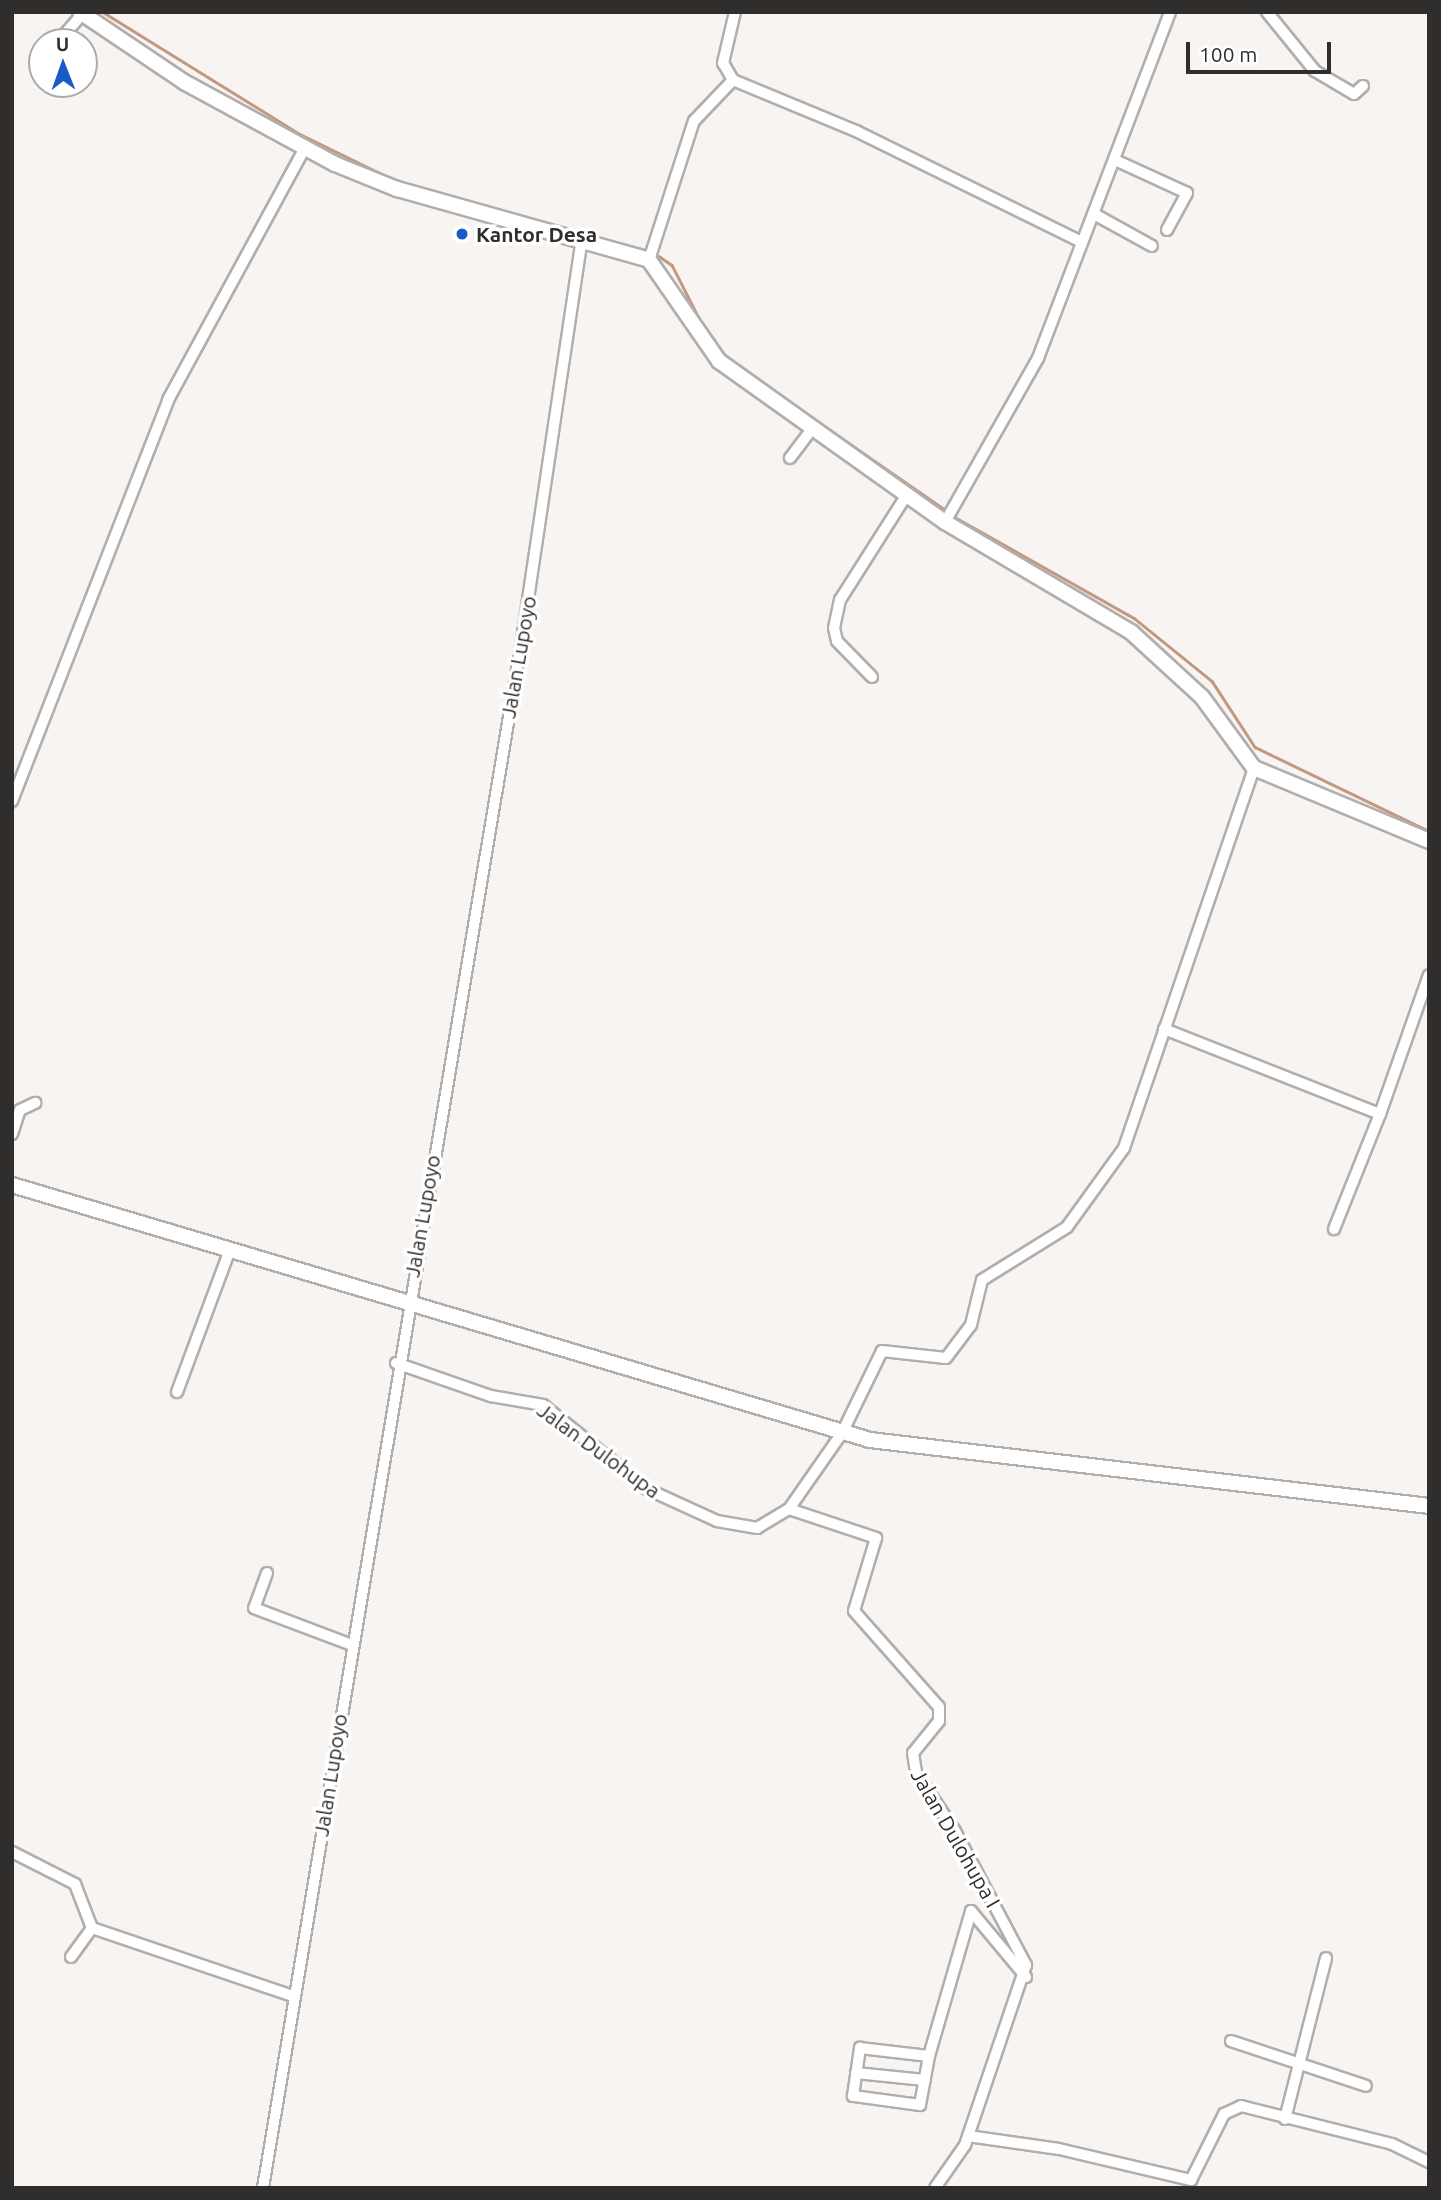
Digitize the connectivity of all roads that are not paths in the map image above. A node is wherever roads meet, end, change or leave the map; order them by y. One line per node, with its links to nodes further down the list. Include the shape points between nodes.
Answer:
1 (735, 12): 6 (street, via 723,63)
2 (1170, 12): 9 (street)
3 (1267, 12): 7 (street, via 1315,71 1354,94)
4 (81, 13): 5 (street); 8 (street, via 184,82)
5 (69, 28)
6 (733, 80): 12 (street, via 856,131); 15 (street, via 694,121)
7 (1363, 86)
8 (304, 149): 13 (street, via 397,189); 22 (street, via 167,400)
9 (1115, 160): 10 (street); 11 (street, via 1186,193)
10 (1094, 214): 12 (street); 14 (street)
11 (1167, 230)
12 (1082, 242): 19 (street, via 1038,358)
13 (588, 245): 15 (street); 32 (street, Jalan Lupoyo)
14 (1152, 246)
15 (649, 260): 16 (street, via 711,354)
16 (810, 432): 17 (street); 18 (street)
17 (790, 458)
18 (903, 500): 19 (street); 20 (street, via 840,600 834,628 837,641)
19 (948, 516): 21 (street, via 1131,632 1202,697)
20 (872, 677)
21 (1254, 768): 23 (street); 25 (street)
22 (12, 801)
23 (1429, 841)
24 (1429, 975): 27 (street)
25 (1164, 1029): 27 (street); 35 (street, Jalan Dulohupa, via 1124,1148 1076,1218 982,1280 971,1325 946,1358 882,1351)
26 (35, 1103): 28 (street, via 20,1111)
27 (1380, 1114): 30 (street)
28 (12, 1134)
29 (12, 1185): 31 (street)
30 (1334, 1229)
31 (229, 1252): 32 (street); 34 (street)
32 (412, 1308): 33 (street, Jalan Lupoyo); 35 (street)
33 (396, 1363): 37 (street, Jalan Dulohupa, via 491,1396 543,1405 647,1489 717,1521 757,1528); 39 (street, Jalan Lupoyo)
34 (177, 1392)
35 (842, 1433): 36 (street); 37 (street, Jalan Dulohupa)
36 (1429, 1506)
37 (789, 1509): 44 (street, Jalan Dulohupa I, via 876,1538 854,1611 939,1707 939,1721 913,1753 916,1773 977,1872)
38 (267, 1573): 39 (street, via 254,1608)
39 (352, 1645): 45 (street, Jalan Lupoyo)
40 (12, 1852): 41 (street, via 75,1884)
41 (92, 1928): 42 (street); 45 (street)
42 (71, 1957)
43 (1326, 1958): 48 (street)
44 (1027, 1978): 47 (street, via 971,1911); 53 (street)
45 (293, 1996): 55 (street, Jalan Lupoyo)
46 (1231, 2041): 48 (street)
47 (929, 2056): 49 (street, via 860,2048); 50 (street)
48 (1298, 2064): 51 (street); 52 (street)
49 (856, 2073): 50 (street); 50 (street, via 853,2096 920,2105)
50 (925, 2080)
51 (1366, 2085)
52 (1285, 2119): 53 (street, via 1231,2108 1191,2179 1059,2148); 54 (street, via 1392,2144)
53 (968, 2136): 56 (street)
54 (1429, 2162)
55 (263, 2188)
56 (935, 2188)

